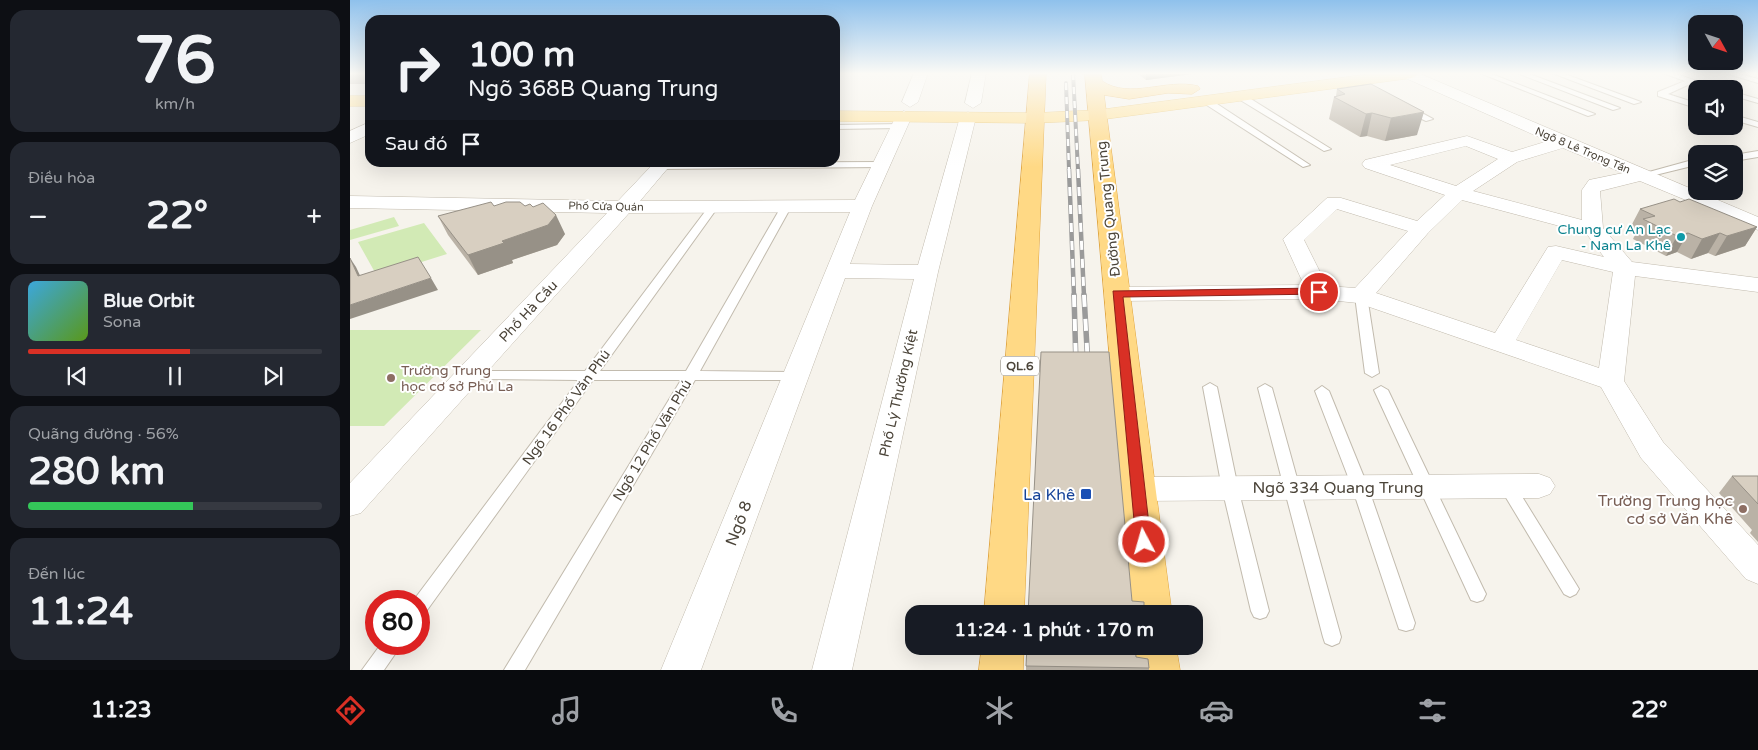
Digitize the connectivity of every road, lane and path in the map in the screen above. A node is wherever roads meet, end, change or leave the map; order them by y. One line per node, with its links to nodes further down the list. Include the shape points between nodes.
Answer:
1 (847, 104): 20 (main road)
2 (908, 104): 20 (street, Ngõ 8)
3 (972, 104): 15 (street, Phố Lý Thường Kiệt)
4 (1029, 104): 16 (highway, QL.6)
5 (1117, 104): 12 (main road)
6 (1137, 104): 12 (main road)
7 (1212, 104): 36 (lane)
8 (1254, 104): 29 (lane)
9 (1477, 104): 28 (street, Ngõ 8 Lê Trọng Tấn)
10 (1565, 104): 19 (lane)
11 (1606, 104): 14 (lane)
12 (1109, 106): 16 (main road); 53 (highway, Đường Quang Trung)
13 (1404, 106): 22 (lane)
14 (1616, 108)
15 (971, 110): 16 (main road); 20 (main road); 50 (street, Phố Lý Thường Kiệt)
16 (1027, 111): 78 (highway, QL.6)
17 (350, 114): 18 (main road)
18 (365, 114)
19 (1591, 114)
20 (904, 115): 21 (main road); 25 (lane); 35 (street, Ngõ 8)
21 (840, 116)
22 (1428, 119)
23 (1743, 120): 24 (lane)
24 (1758, 124)
25 (840, 126)
26 (365, 130): 27 (street)
27 (350, 138)
28 (1564, 142): 32 (street); 38 (street, Ngõ 8 Lê Trọng Tấn)
29 (1327, 148)
30 (1758, 154): 31 (lane)
31 (1743, 156)
32 (1511, 158): 39 (street); 39 (street, via 1467,141 1371,164)
33 (1688, 164): 38 (lane)
34 (840, 165): 35 (lane)
35 (881, 165): 42 (street, Ngõ 8)
36 (1306, 165)
37 (660, 167): 43 (street, Phố Hà Cầu)
38 (1643, 176): 45 (street, Ngõ 8 Lê Trọng Tấn); 47 (street, via 1596,184 1591,190)
39 (1458, 193): 46 (street); 47 (street)
40 (350, 202): 43 (street, Phố Cửa Quán)
41 (786, 206): 42 (street, Phố Cửa Quán); 44 (street, Phố Cửa Quán); 59 (lane, Ngõ 12 Phố Văn Phú)
42 (862, 206): 49 (street, Ngõ 8)
43 (624, 207): 44 (street, Phố Cửa Quán); 58 (street, Phố Hà Cầu)
44 (713, 207): 57 (lane, Ngõ 16 Phố Văn Phú)
45 (1758, 224)
46 (1421, 229): 52 (street, via 1334,202 1293,239); 54 (street)
47 (1593, 229): 48 (street)
48 (1625, 268): 51 (street); 55 (street, via 1556,252); 61 (street)
49 (837, 271): 50 (street); 60 (street, Ngõ 8)
50 (927, 272): 89 (street, Phố Lý Thường Kiệt)
51 (1758, 285)
52 (1319, 292): 53 (street); 54 (street)
53 (1117, 294): 72 (highway, Đường Quang Trung)
54 (1361, 296): 55 (street); 56 (lane)
55 (1502, 343): 61 (street)
56 (1372, 373)
57 (591, 374): 58 (lane); 59 (lane); 76 (lane, Ngõ 16 Phố Văn Phú)
58 (469, 375): 73 (street, Phố Hà Cầu)
59 (691, 375): 60 (lane); 87 (lane, Ngõ 12 Phố Văn Phú)
60 (795, 376): 88 (street, Ngõ 8)
61 (1611, 381): 74 (street, via 1652,450)
62 (1210, 387): 71 (lane)
63 (1265, 388): 70 (lane)
64 (1381, 390): 67 (lane)
65 (1322, 391): 66 (lane)
66 (1360, 486): 67 (street, Ngõ 334 Quang Trung); 70 (street, Ngõ 334 Quang Trung); 81 (lane)
67 (1427, 486): 68 (street, Ngõ 334 Quang Trung); 77 (lane)
68 (1507, 486): 69 (street, Ngõ 334 Quang Trung); 75 (lane)
69 (1538, 486)
70 (1292, 487): 71 (street, Ngõ 334 Quang Trung); 82 (lane)
71 (1230, 488): 72 (street, Ngõ 334 Quang Trung); 80 (lane)
72 (1138, 489): 79 (highway, Đường Quang Trung)
73 (350, 504)
74 (1758, 569)
75 (1570, 589)
76 (430, 592)
77 (1477, 594)
78 (1004, 605)
79 (1151, 605)
80 (1260, 611)
81 (1406, 623)
82 (1332, 636)
83 (384, 655): 86 (lane)
84 (1002, 655): 90 (highway)
85 (1156, 655): 91 (highway)
86 (372, 670)
87 (514, 670)
88 (681, 670)
89 (832, 670)
90 (1001, 670)
91 (1158, 670)

